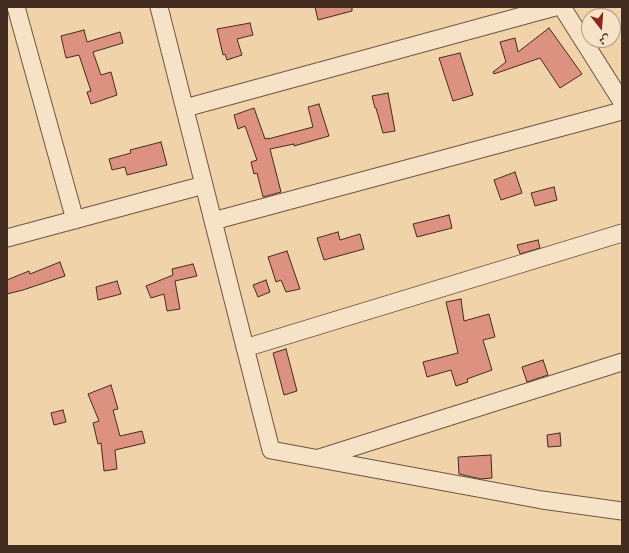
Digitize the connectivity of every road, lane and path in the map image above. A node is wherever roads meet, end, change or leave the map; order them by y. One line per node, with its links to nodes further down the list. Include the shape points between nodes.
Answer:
1 (16, 7): 9 (street)
2 (159, 7): 6 (street)
3 (555, 7): 6 (street)
4 (562, 7): 5 (street)
5 (622, 102)
6 (184, 108): 8 (street)
7 (622, 111): 10 (street)
8 (204, 186): 9 (street); 10 (street)
9 (75, 220): 12 (street)
10 (213, 221): 13 (street)
11 (622, 233): 13 (street)
12 (7, 238)
13 (245, 348): 15 (street, via 271,450)
14 (622, 362): 15 (street)
15 (317, 458): 16 (street, via 542,500)
16 (622, 511)

